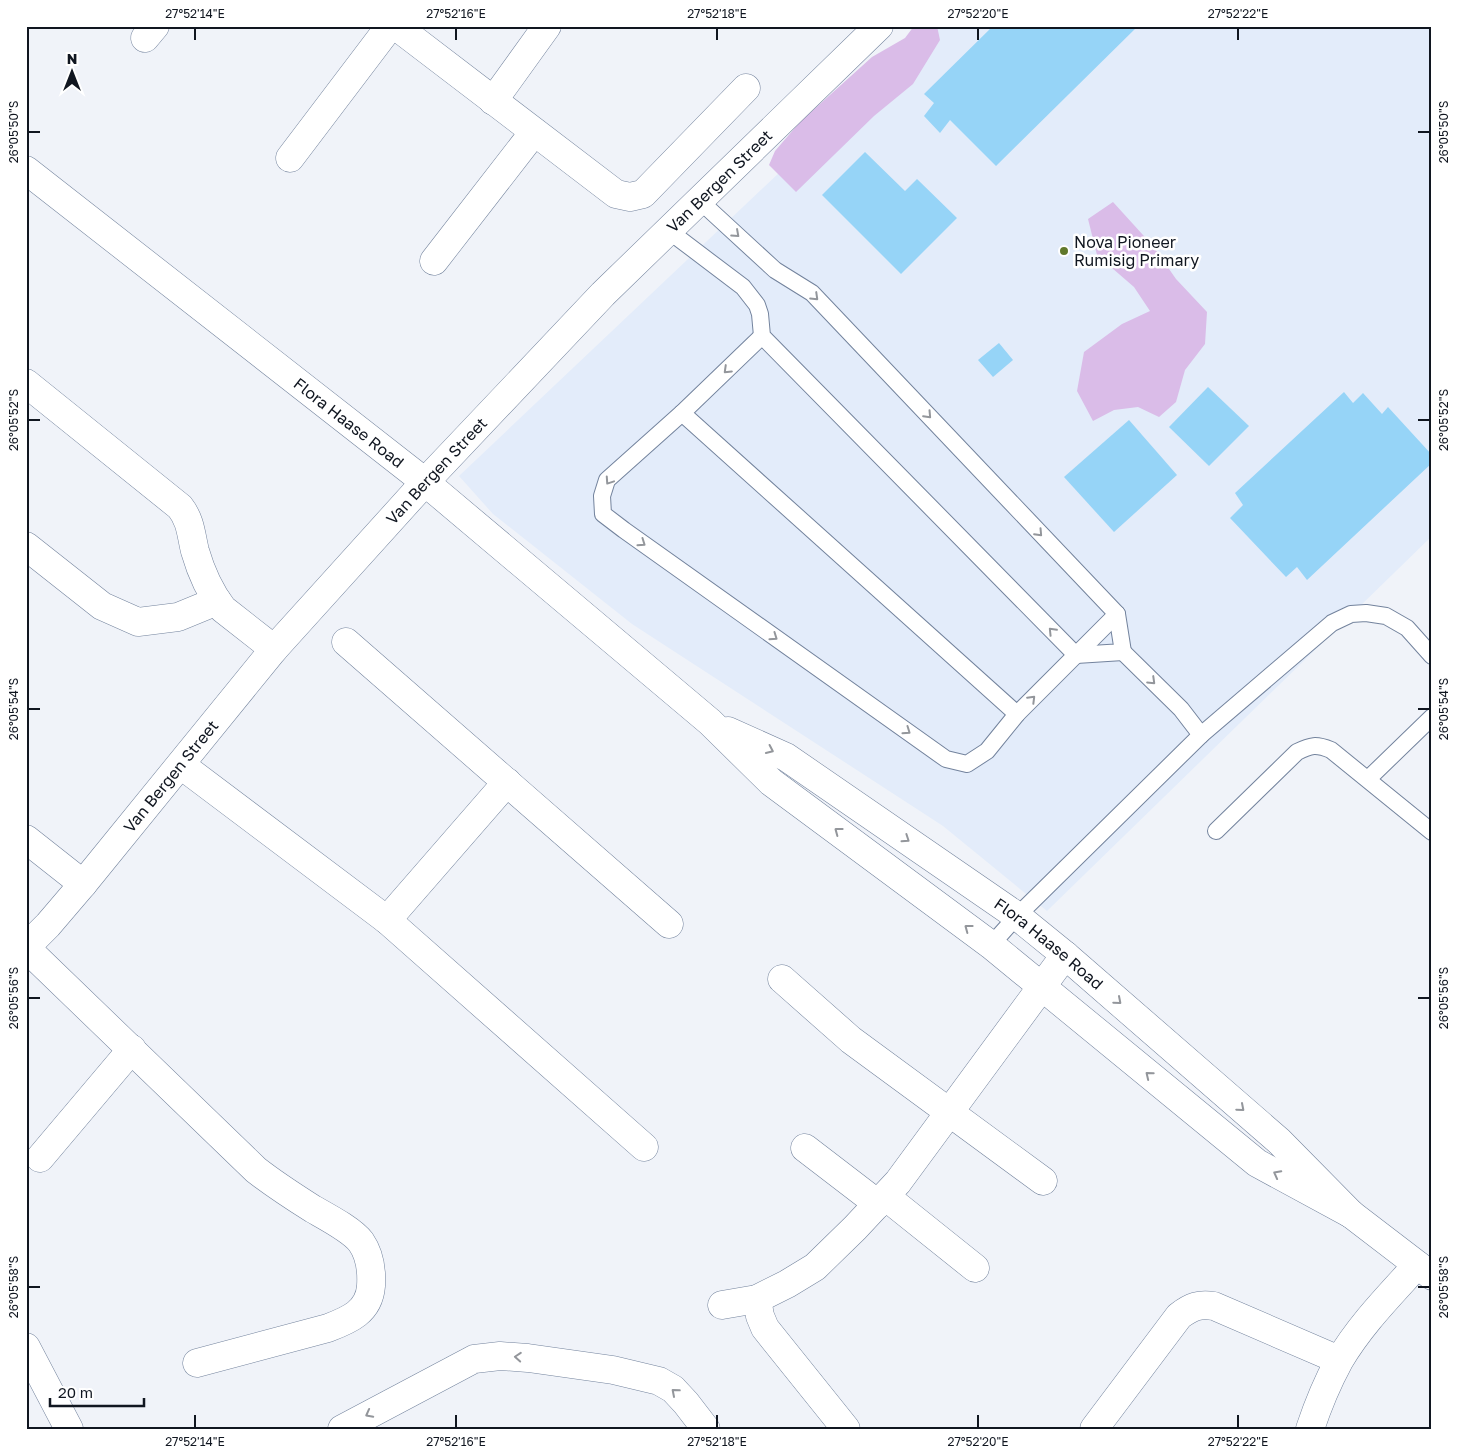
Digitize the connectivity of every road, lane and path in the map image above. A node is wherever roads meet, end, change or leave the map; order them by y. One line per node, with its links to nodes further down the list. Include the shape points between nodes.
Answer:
1 (390, 26): 8 (street)
2 (396, 26): 6 (street)
3 (547, 26): 6 (street)
4 (880, 26): 10 (street, Van Bergen Street)
5 (746, 88): 7 (street, via 643,194 630,197 616,194)
6 (493, 101): 7 (street)
7 (534, 132): 12 (street)
8 (290, 158)
9 (26, 170): 16 (street, Flora Haase Road)
10 (700, 201): 11 (street, Van Bergen Street); 19 (lane, one-way to 19, via 775,270 812,293)
11 (669, 231): 13 (lane, via 743,287 757,305); 16 (street, Van Bergen Street, via 603,294)
12 (434, 262)
13 (762, 336): 15 (lane, one-way to 15); 23 (lane, one-way to 13)
14 (26, 383): 18 (street, via 180,507 189,521 204,576)
15 (682, 413): 25 (lane); 25 (lane, one-way to 25, via 607,480 602,496 603,514 946,759 967,764 987,751)
16 (425, 482): 21 (street, Van Bergen Street); 27 (street, Flora Haase Road)
17 (26, 546): 18 (street, via 102,606 138,622 178,617)
18 (217, 601): 21 (street)
19 (1117, 614): 22 (lane); 23 (lane)
20 (346, 642): 31 (street)
21 (274, 649): 29 (street, Van Bergen Street)
22 (1123, 652): 23 (lane); 28 (lane, one-way to 28, via 1181,709)
23 (1076, 656): 25 (lane, one-way to 23)
24 (1432, 656): 28 (lane, via 1406,628 1386,616 1351,614 1332,623)
25 (1018, 714)
26 (1432, 717): 30 (lane)
27 (710, 722): 36 (street, Flora Haase Road, one-way to 36, via 786,757); 39 (street, Flora Haase Road, one-way to 27, via 771,782)
28 (1201, 736): 36 (lane)
29 (181, 765): 35 (street, Van Bergen Street); 37 (street)
30 (1368, 779): 32 (lane, via 1331,750 1309,746 1297,752); 33 (lane)
31 (507, 782): 37 (street); 38 (street)
32 (1216, 831)
33 (1432, 832)
34 (26, 839): 35 (street)
35 (83, 884): 40 (street, Van Bergen Street)
36 (1018, 916): 39 (lane); 41 (street, Flora Haase Road)
37 (387, 920): 46 (street)
38 (669, 924)
39 (991, 945): 43 (street, Flora Haase Road)
40 (26, 948): 44 (street)
41 (1065, 955): 43 (street); 51 (street, Flora Haase Road, one-way to 51, via 1279,1141)
42 (782, 979): 45 (street, via 851,1040)
43 (1041, 987): 45 (street); 51 (street, Flora Haase Road, one-way to 43, via 1257,1163)
44 (132, 1049): 48 (street); 58 (street, via 256,1170 343,1227 360,1241 369,1258 370,1295 363,1308 348,1320)
45 (949, 1112): 49 (street); 50 (street)
46 (644, 1147)
47 (805, 1148): 50 (street)
48 (40, 1158)
49 (1043, 1181)
50 (881, 1200): 52 (street); 54 (street, via 815,1267)
51 (1351, 1214): 53 (street, Flora Haase Road)
52 (975, 1268)
53 (1424, 1270): 57 (street, via 1375,1311)
54 (756, 1299): 55 (street); 62 (street, via 765,1328)
55 (722, 1305)
56 (26, 1347): 59 (street)
57 (1339, 1360): 63 (street, via 1214,1306 1202,1305 1179,1316); 64 (street)
58 (197, 1363)
59 (69, 1429)
60 (342, 1429): 61 (street, one-way to 60, via 674,1389 659,1381 613,1370 500,1356 474,1359)
61 (706, 1429)
62 (846, 1429)
63 (1094, 1429)
64 (1310, 1429)

